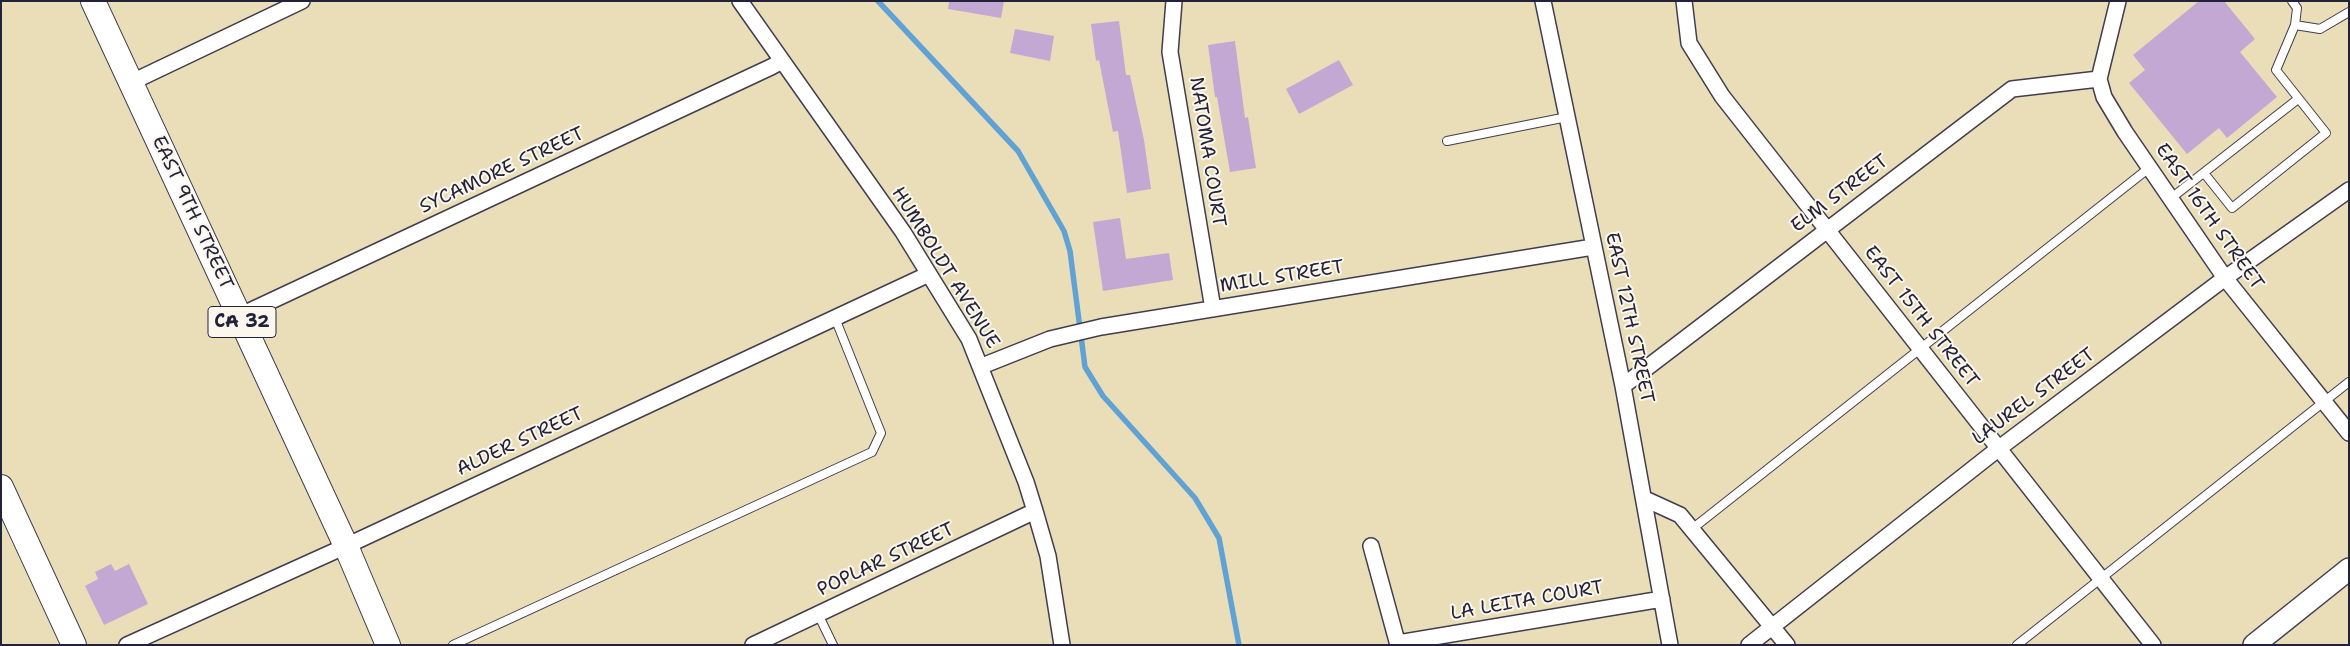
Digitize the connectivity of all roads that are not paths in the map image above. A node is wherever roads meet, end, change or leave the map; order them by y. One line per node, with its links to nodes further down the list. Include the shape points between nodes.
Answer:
1 (93, 1): 13 (main road, EAST 9TH STREET / CA 32)
2 (302, 1): 13 (street)
3 (740, 1): 11 (street, HUMBOLDT AVENUE)
4 (1174, 1): 25 (street, NATOMA COURT, via 1170,52)
5 (1543, 1): 15 (street, EAST 12TH STREET)
6 (1684, 1): 21 (street, EAST 15TH STREET, via 1689,42 1722,96)
7 (2118, 1): 12 (street)
8 (2292, 1): 10 (lane, via 2297,8)
9 (2349, 12): 10 (lane, via 2320,29)
10 (2295, 25): 14 (lane, via 2276,70)
11 (782, 61): 23 (street, HUMBOLDT AVENUE); 26 (street, SYCAMORE STREET)
12 (2099, 78): 17 (street, EAST 16TH STREET, via 2104,97); 21 (street, ELM STREET, via 2012,89)
13 (132, 82): 26 (main road, EAST 9TH STREET / CA 32)
14 (2298, 99): 18 (lane); 18 (lane, via 2326,134 2232,208)
15 (1566, 117): 16 (lane); 22 (street, EAST 12TH STREET)
16 (1447, 141)
17 (2150, 168): 20 (street, EAST 16TH STREET); 28 (lane)
18 (2204, 173): 20 (lane)
19 (2349, 190): 24 (street, LAUREL STREET)
20 (2170, 199): 24 (street, EAST 16TH STREET)
21 (1827, 229): 28 (street, EAST 15TH STREET); 31 (street, ELM STREET)
22 (1593, 247): 25 (street, MILL STREET); 31 (street, EAST 12TH STREET)
23 (929, 274): 27 (street, ALDER STREET); 29 (street, HUMBOLDT AVENUE, via 970,339)
24 (2224, 278): 32 (street, EAST 16TH STREET); 34 (street, LAUREL STREET)
25 (1213, 309): 29 (street, MILL STREET, via 1100,327 1050,339)
26 (239, 316): 39 (main road, EAST 9TH STREET / CA 32)
27 (835, 318): 39 (street, ALDER STREET); 50 (lane, via 881,433 872,452)
28 (1920, 349): 34 (street, EAST 15TH STREET); 38 (lane)
29 (982, 366): 37 (street, HUMBOLDT AVENUE)
30 (2349, 382): 32 (lane)
31 (1623, 386): 36 (street, EAST 12TH STREET)
32 (2324, 402): 33 (street, EAST 16TH STREET); 42 (lane)
33 (2349, 433)
34 (1998, 449): 42 (street, EAST 15TH STREET); 45 (street, LAUREL STREET)
35 (1, 486): 47 (main road)
36 (1645, 499): 38 (street, via 1680,515); 43 (street, EAST 12TH STREET)
37 (1035, 511): 44 (street, POPLAR STREET); 53 (street, HUMBOLDT AVENUE, via 1048,556)
38 (1692, 529): 45 (street)
39 (346, 546): 48 (street, ALDER STREET); 49 (main road, EAST 9TH STREET / CA 32)
40 (1371, 546): 46 (street, LA LEITA COURT)
41 (2349, 569): 59 (street)
42 (2100, 579): 57 (lane); 58 (street, EAST 15TH STREET)
43 (1662, 599): 46 (street, LA LEITA COURT); 54 (street, EAST 12TH STREET)
44 (818, 614): 51 (street, POPLAR STREET); 52 (lane)
45 (1772, 626): 55 (street, LAUREL STREET); 56 (street)
46 (1398, 644)
47 (74, 645)
48 (127, 645)
49 (388, 645)
50 (453, 645)
51 (753, 645)
52 (833, 645)
53 (1062, 645)
54 (1670, 645)
55 (1749, 645)
56 (1787, 645)
57 (2017, 645)
58 (2153, 645)
59 (2254, 645)

